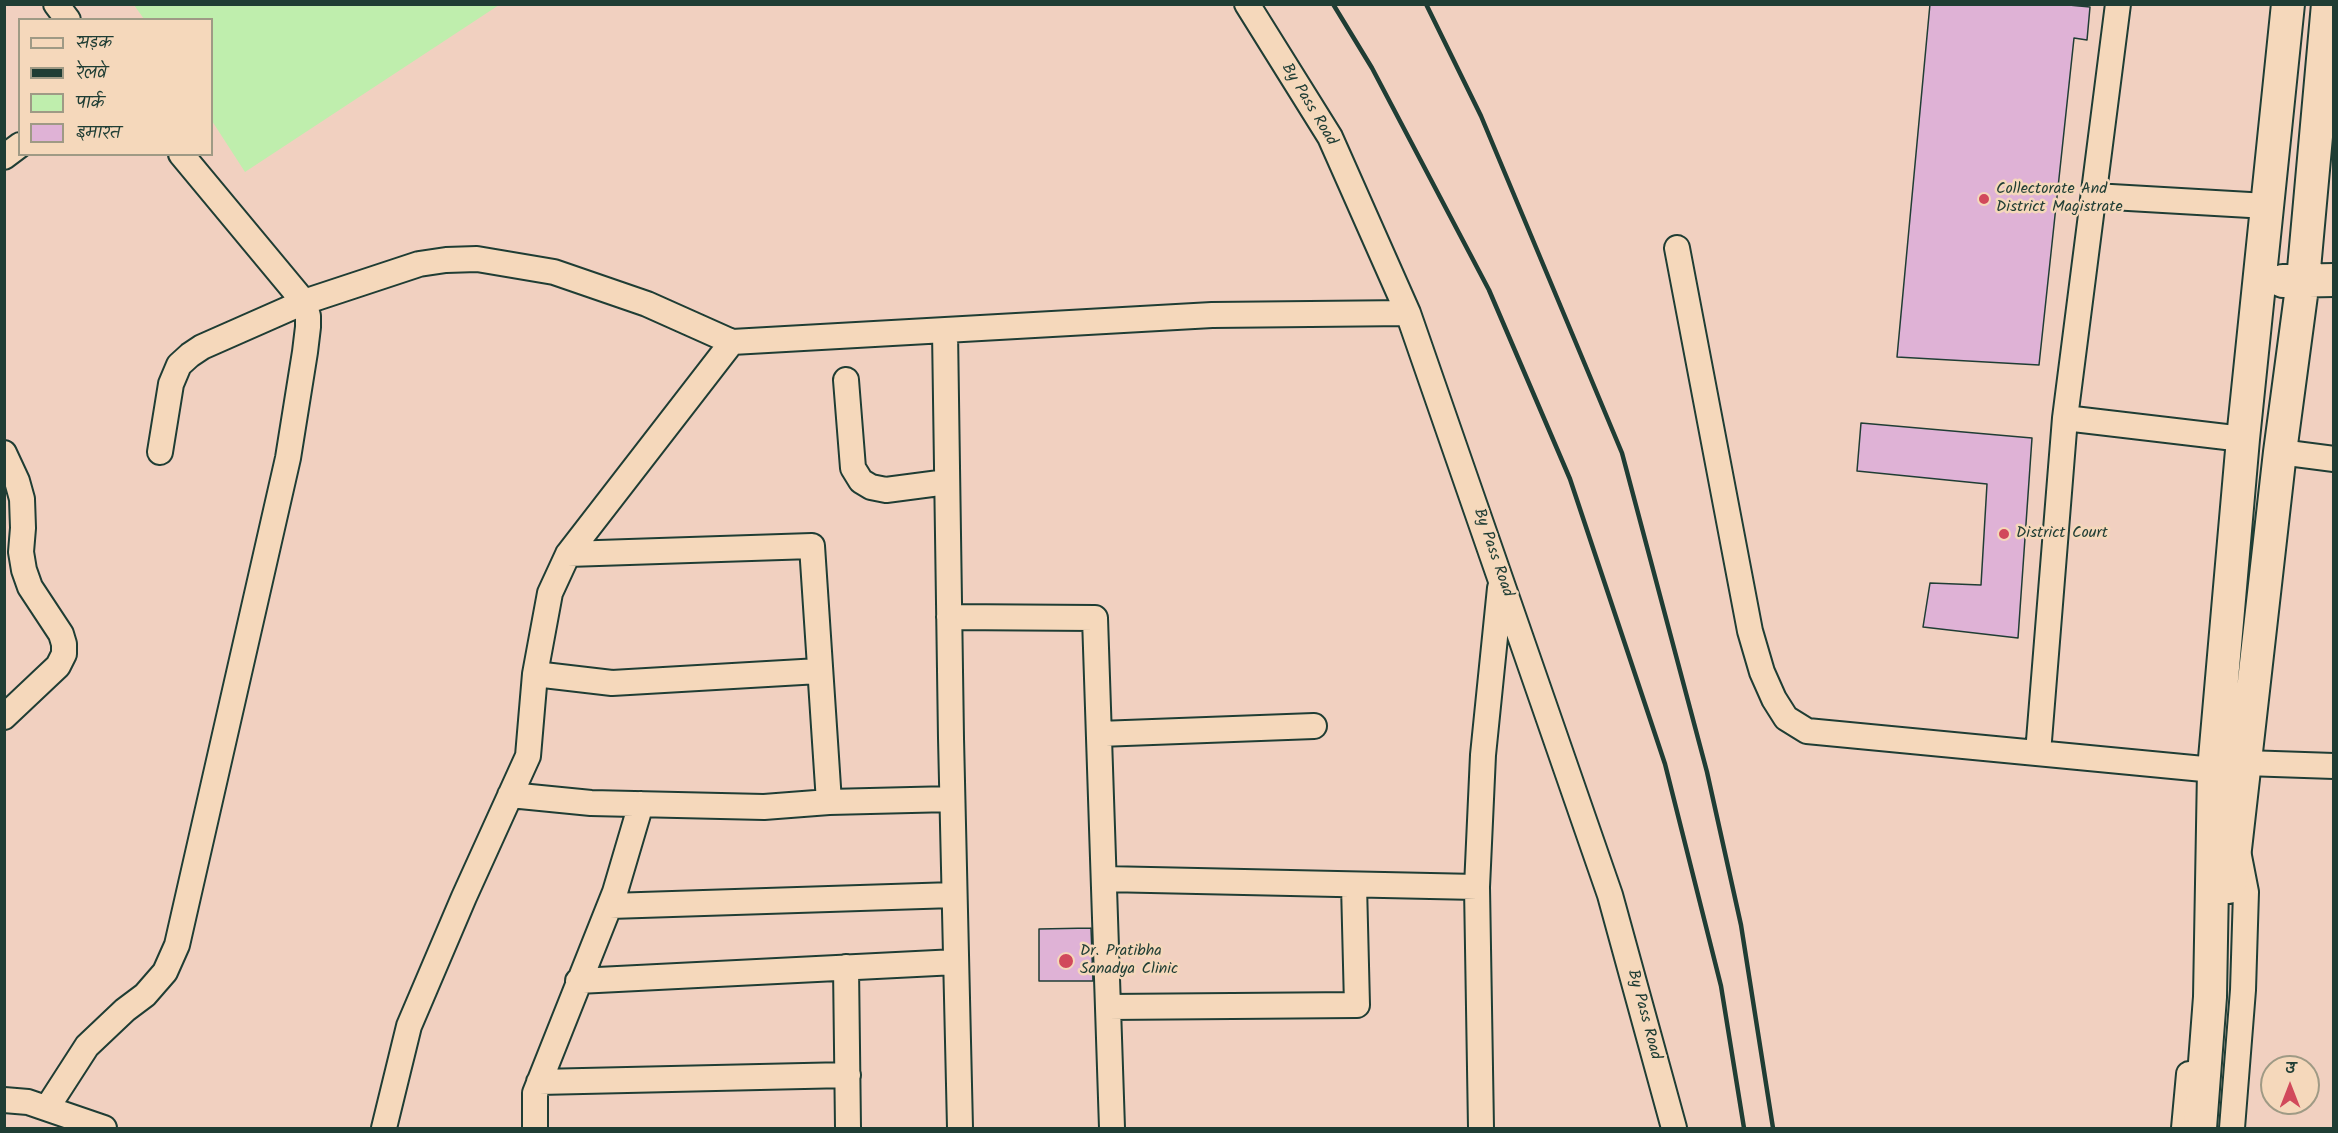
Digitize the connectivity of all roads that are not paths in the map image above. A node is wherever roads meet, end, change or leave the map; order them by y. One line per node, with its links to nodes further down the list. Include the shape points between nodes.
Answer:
1 (56, 4): 6 (street)
2 (1246, 4): 19 (street, By Pass Road, via 1330,137)
3 (2118, 4): 11 (street)
4 (2288, 4): 12 (main road)
5 (2328, 4): 7 (main road)
6 (66, 18)
7 (2327, 82): 13 (main road)
8 (18, 146): 10 (street)
9 (183, 156): 18 (street)
10 (4, 157)
11 (2094, 196): 12 (street); 23 (street)
12 (2266, 210): 13 (main road); 17 (main road)
13 (2320, 220): 15 (main road)
14 (1677, 248): 40 (street, via 1750,630 1762,672 1786,718 1807,731)
15 (2303, 280): 16 (main road); 17 (main road); 26 (main road)
16 (2334, 280)
17 (2259, 281): 24 (main road)
18 (304, 302): 21 (street, via 419,264 477,259 554,273 647,304); 25 (street, via 202,348 179,365 171,384); 63 (street, via 308,327 288,458 177,945 165,972 145,995 87,1046)
19 (1408, 313): 20 (street, via 1212,315); 31 (street, By Pass Road)
20 (945, 331): 21 (street); 29 (street)
21 (732, 342): 30 (street)
22 (846, 380): 29 (street, via 853,468 861,481 886,490)
23 (2065, 418): 24 (street); 40 (street)
24 (2243, 439): 33 (main road)
25 (160, 452)
26 (2280, 452): 28 (street); 34 (main road)
27 (4, 453): 37 (street, via 22,500 24,570 30,587 61,634 64,654 58,666)
28 (2334, 459)
29 (947, 482): 32 (street)
30 (568, 554): 35 (street, via 812,546); 36 (street, via 550,593)
31 (1501, 579): 52 (street, via 1483,755); 71 (street, By Pass Road, via 1610,895)
32 (949, 617): 39 (street, via 1095,618); 45 (street)
33 (2226, 635): 34 (main road); 43 (main road)
34 (2259, 637): 41 (main road)
35 (819, 671): 36 (street, via 612,683); 46 (street)
36 (535, 674): 44 (street, via 528,756)
37 (4, 717)
38 (1314, 726): 39 (street)
39 (1099, 734): 49 (street)
40 (2038, 753): 43 (street)
41 (2245, 763): 42 (street); 48 (main road)
42 (2334, 766)
43 (2214, 770): 51 (main road)
44 (510, 795): 47 (street); 65 (street, via 409,1026)
45 (952, 799): 46 (street); 53 (street)
46 (829, 802): 47 (street, via 764,807)
47 (641, 804): 54 (street)
48 (2235, 846): 58 (main road); 74 (street, via 2246,892)
49 (1104, 879): 50 (street); 59 (street)
50 (1354, 885): 52 (street); 59 (street, via 1357,1005)
51 (2213, 885): 58 (main road); 72 (street, via 2200,933)
52 (1477, 887): 70 (street)
53 (954, 895): 54 (street); 55 (street)
54 (610, 906): 57 (street)
55 (956, 962): 56 (street); 68 (street)
56 (846, 967): 57 (street); 60 (street)
57 (578, 981): 61 (street)
58 (2210, 997): 73 (main road)
59 (1108, 1007): 69 (street)
60 (848, 1075): 61 (street); 67 (street)
61 (539, 1082): 66 (street, via 535,1093)
62 (4, 1100): 63 (street, via 28,1102)
63 (48, 1116): 64 (street)
64 (104, 1128)
65 (384, 1128)
66 (535, 1128)
67 (848, 1128)
68 (960, 1128)
69 (1112, 1128)
70 (1481, 1128)
71 (1674, 1128)
72 (2184, 1128)
73 (2200, 1128)
74 (2232, 1128)

